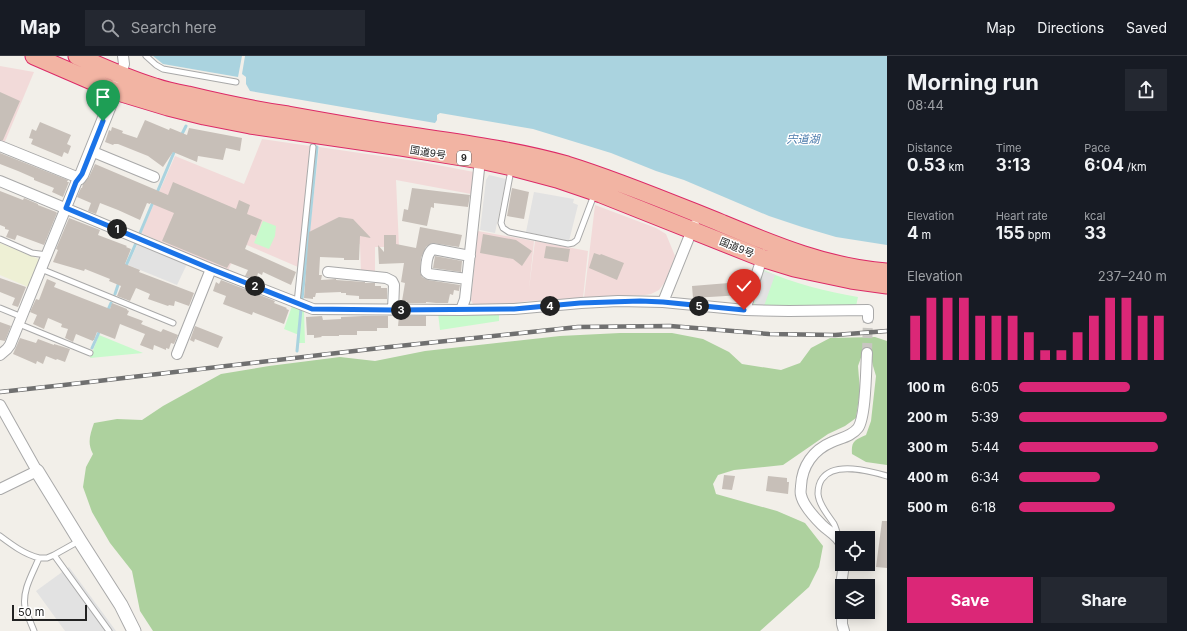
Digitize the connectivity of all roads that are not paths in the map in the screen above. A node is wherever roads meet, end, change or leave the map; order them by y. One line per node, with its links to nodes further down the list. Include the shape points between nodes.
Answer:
1 (34, 56): 7 (highway, 国道9号 / 9)
2 (77, 56): 5 (highway, 国道9号 / 9)
3 (123, 56): 5 (street)
4 (146, 56): 6 (lane, via 163,69)
5 (121, 75): 7 (street); 18 (highway, 国道9号 / 9, via 156,88 216,102 482,146 566,165 604,177)
6 (236, 82)
7 (115, 91): 10 (street); 11 (highway, 国道9号 / 9, via 168,107 250,125)
8 (0, 146): 14 (street)
9 (313, 148): 30 (lane)
10 (91, 151): 13 (street); 14 (street)
11 (480, 160): 12 (highway, 国道9号 / 9); 21 (street)
12 (512, 167): 16 (highway, 国道9号 / 9); 16 (lane, via 501,223 502,228 509,232 573,243 577,240)
13 (154, 177)
14 (79, 178): 17 (street)
15 (0, 181): 17 (street)
16 (595, 192): 18 (highway, 国道9号 / 9)
17 (66, 208): 20 (street); 24 (street)
18 (695, 222): 22 (highway, 国道9号 / 9); 26 (highway, 国道9号 / 9, via 831,263); 29 (street)
19 (0, 239): 20 (lane, via 32,253)
20 (47, 255): 23 (street)
21 (470, 256): 27 (street); 27 (street, via 433,249 430,251 426,269 429,274)
22 (762, 258): 28 (highway, 国道9号 / 9, via 827,276); 34 (street)
23 (41, 269): 36 (street); 37 (lane)
24 (211, 269): 30 (street); 40 (street)
25 (328, 272): 32 (street, via 386,278 392,281)
26 (887, 272)
27 (467, 279): 33 (street)
28 (887, 285)
29 (663, 302): 33 (street, via 618,301 514,309); 34 (street)
30 (297, 303): 32 (street, via 312,309)
31 (0, 308): 36 (lane)
32 (393, 310): 33 (street)
33 (461, 310)
34 (744, 310): 35 (street, via 868,310)
35 (868, 318)
36 (21, 321): 38 (lane); 41 (street, via 10,345)
37 (172, 323)
38 (90, 353)
39 (867, 353): 48 (street, via 860,426 853,434 830,442 816,451 802,475 801,496 807,508)
40 (177, 354)
41 (0, 355)
42 (0, 405): 43 (street)
43 (37, 471): 45 (street); 49 (street)
44 (887, 476): 46 (lane, via 846,469 824,476 819,483 818,494)
45 (0, 489)
46 (836, 531)
47 (0, 536): 51 (lane, via 21,551)
48 (835, 537)
49 (80, 541): 50 (lane); 55 (street, via 121,605)
50 (54, 555): 51 (lane); 54 (lane)
51 (38, 558): 53 (lane, via 28,582 25,600)
52 (842, 619): 56 (street)
53 (34, 631)
54 (109, 631)
55 (134, 631)
56 (844, 631)

